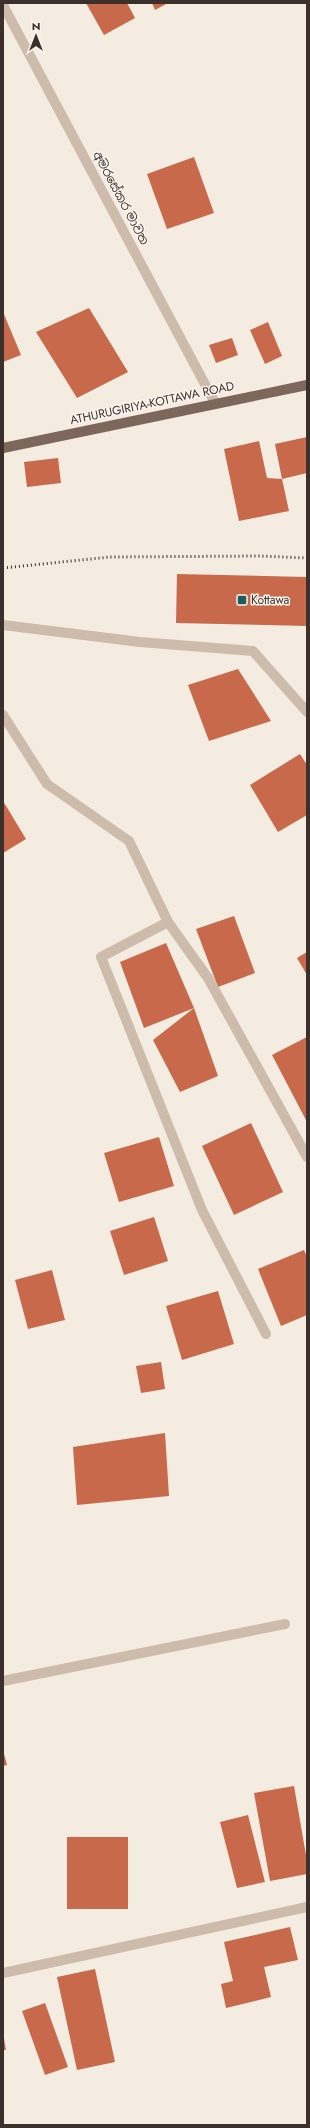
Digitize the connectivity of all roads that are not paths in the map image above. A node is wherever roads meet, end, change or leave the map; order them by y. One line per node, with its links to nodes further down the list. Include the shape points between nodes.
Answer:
1 (3, 5): 3 (street, අමරසේකර මාවත)
2 (307, 385): 3 (main road, ATHURUGIRIYA-KOTTAWA ROAD)
3 (215, 403): 4 (main road, ATHURUGIRIYA-KOTTAWA ROAD)
4 (3, 448)
5 (3, 625): 6 (street, via 140,642 253,651)
6 (307, 712)
7 (3, 715): 8 (street, via 47,784 129,842)
8 (168, 922): 9 (street, via 208,978); 10 (street, via 101,957 202,1210)
9 (307, 1157)
10 (266, 1334)
11 (284, 1624): 12 (street)
12 (3, 1681)
13 (307, 1907): 14 (street)
14 (3, 1973)

